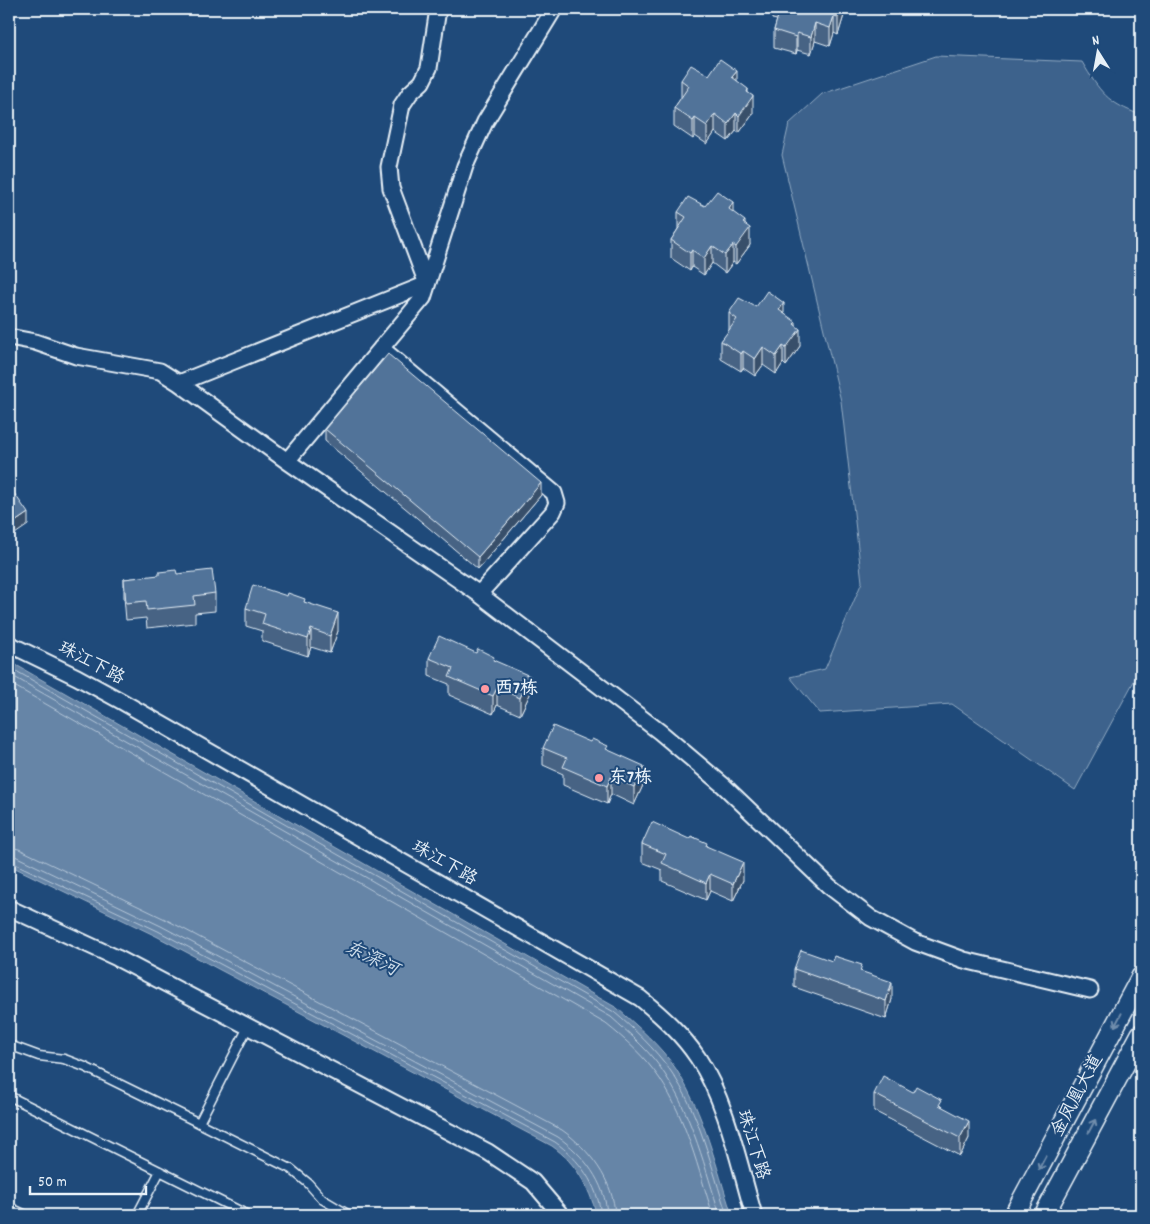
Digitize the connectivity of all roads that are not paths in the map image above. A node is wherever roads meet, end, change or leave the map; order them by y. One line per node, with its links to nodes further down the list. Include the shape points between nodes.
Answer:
1 (438, 9): 3 (street, via 429,68 422,82 402,105 389,167 391,188)
2 (554, 9): 3 (street, via 485,122 465,166)
3 (427, 284): 5 (street, via 422,298); 6 (street)
4 (9, 338): 6 (street, via 35,342 76,356 160,371)
5 (381, 348): 7 (street); 8 (street, via 554,493 557,503 553,512)
6 (180, 383): 7 (street)
7 (287, 461): 8 (street)
8 (479, 594): 12 (street, via 660,732 724,786 829,886 871,918 915,942 964,960)
9 (9, 644): 25 (street, 珠江下路, via 78,676 640,998 682,1036 712,1083)
10 (9, 908): 13 (street, via 117,958)
11 (1141, 977): 26 (street, 金凤凰大道, one-way to 26)
12 (1090, 990)
13 (248, 1027): 17 (lane); 24 (street, via 488,1152 533,1182)
14 (1141, 1034): 27 (street, 金凤凰大道, one-way to 14)
15 (9, 1045): 17 (lane, via 85,1067)
16 (9, 1096): 18 (lane)
17 (199, 1123): 23 (lane, via 291,1169 322,1199)
18 (160, 1171): 21 (lane); 22 (lane)
19 (9, 1207): 20 (lane)
20 (26, 1215)
21 (137, 1215)
22 (248, 1215)
23 (349, 1215)
24 (561, 1215)
25 (754, 1215)
26 (1014, 1215)
27 (1044, 1215)

